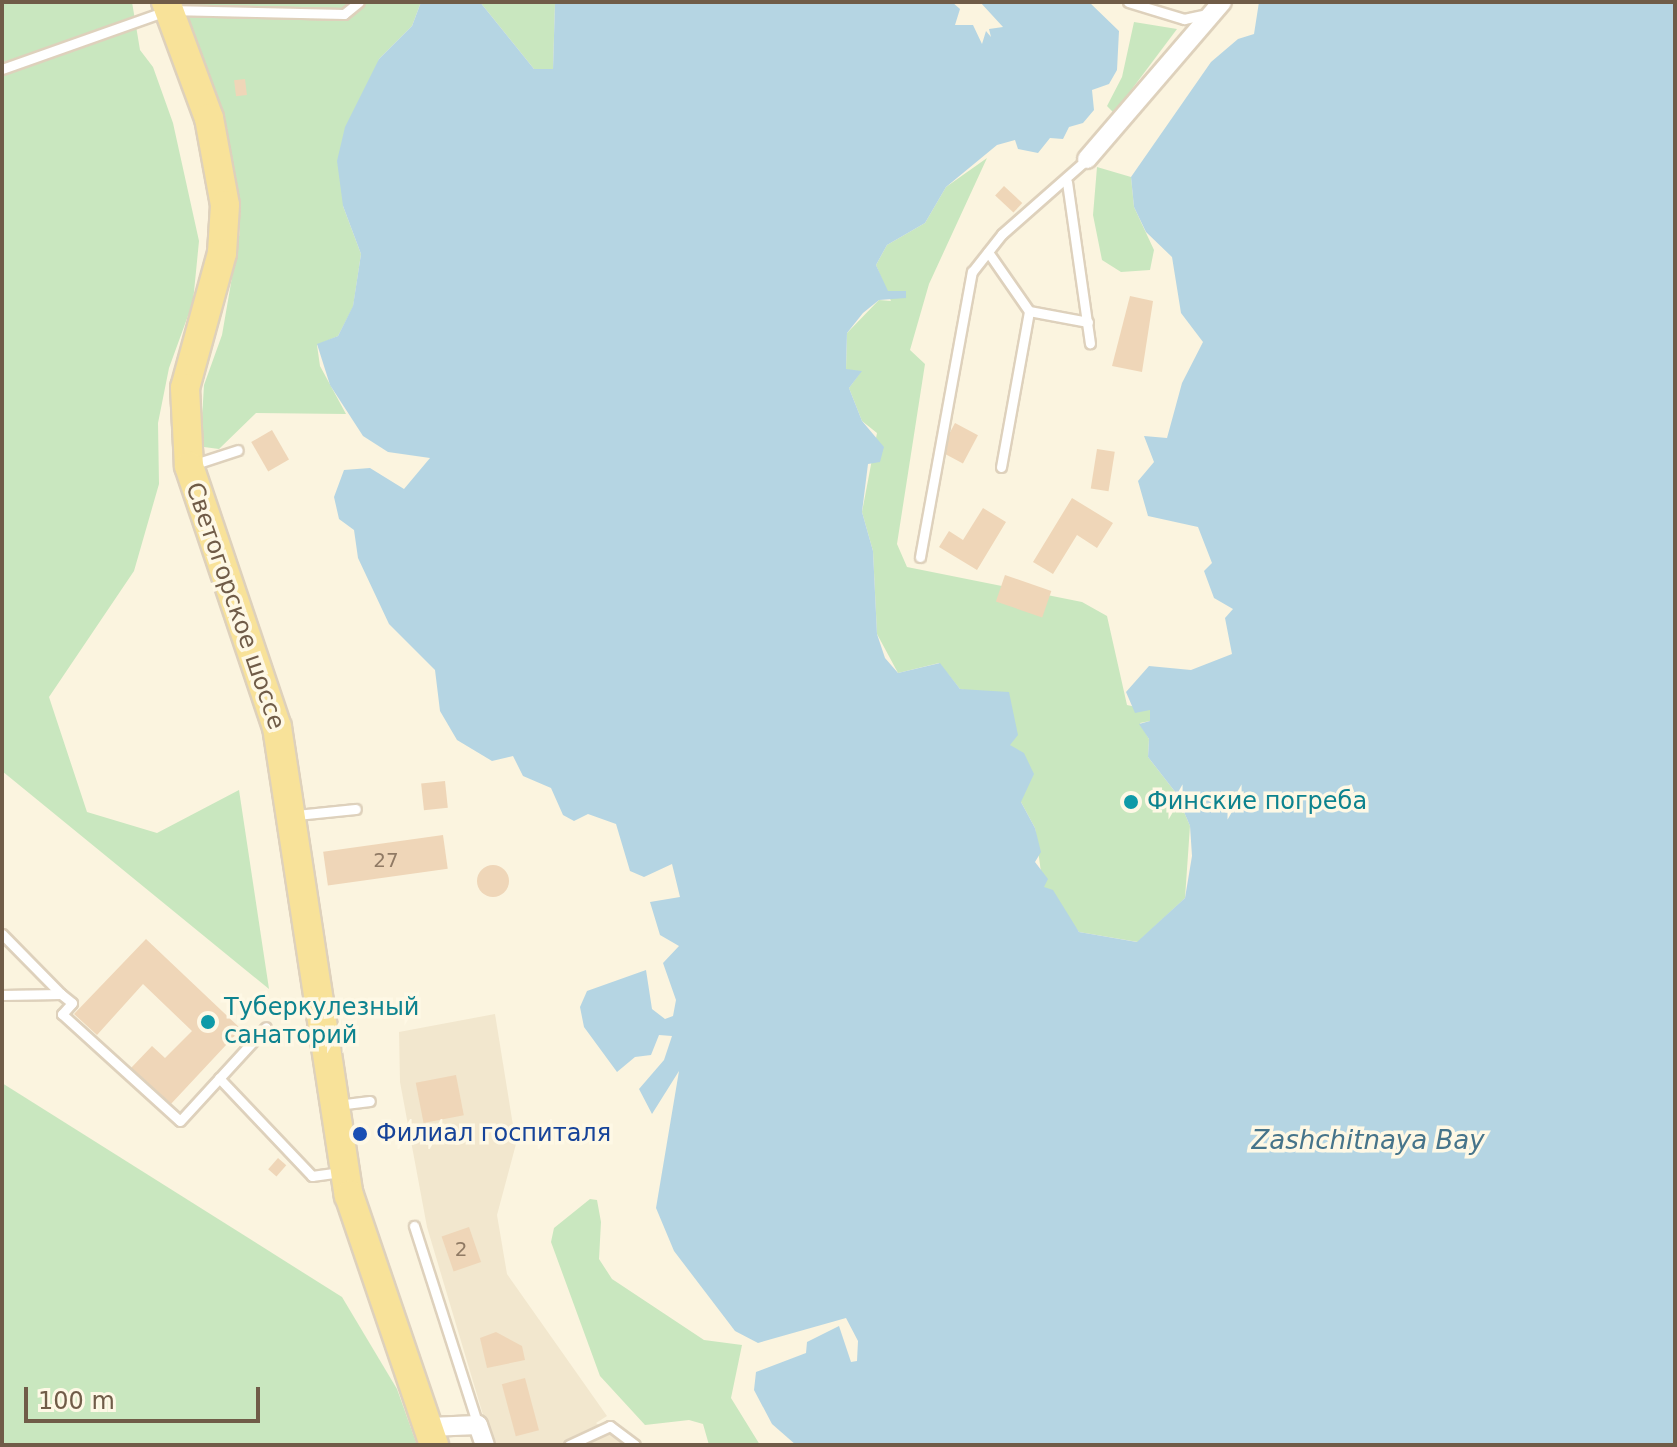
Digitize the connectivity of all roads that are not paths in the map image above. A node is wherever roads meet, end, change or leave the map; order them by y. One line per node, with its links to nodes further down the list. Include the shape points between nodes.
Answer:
1 (359, 2): 3 (lane, via 344,14)
2 (1128, 2): 4 (lane, via 1184,19)
3 (167, 6): 5 (lane); 13 (main road, Светогорское шоссе, via 209,118 225,205 222,253 185,388)
4 (1216, 8): 6 (street)
5 (2, 69)
6 (1087, 159): 7 (lane)
7 (1067, 182): 8 (lane); 10 (lane)
8 (988, 252): 9 (lane); 15 (lane, via 972,272)
9 (1029, 311): 10 (lane); 14 (lane)
10 (1088, 322): 11 (lane)
11 (1090, 343)
12 (238, 450): 13 (lane)
13 (189, 466): 17 (main road, Светогорское шоссе, via 273,714)
14 (1001, 467)
15 (920, 557)
16 (356, 809): 17 (lane)
17 (292, 815): 24 (main road, Светогорское шоссе)
18 (2, 934): 19 (lane)
19 (61, 994): 20 (lane); 22 (lane, via 72,1003 62,1014 180,1121)
20 (2, 995)
21 (266, 1027): 22 (lane)
22 (219, 1078): 25 (lane, via 312,1176)
23 (370, 1101): 24 (lane)
24 (334, 1105): 25 (main road, Светогорское шоссе)
25 (344, 1171): 28 (main road, Светогорское шоссе)
26 (414, 1226): 27 (lane)
27 (478, 1425): 28 (street); 29 (street)
28 (431, 1436)
29 (485, 1445)
30 (569, 1445): 31 (lane, via 610,1426)
31 (635, 1445)

